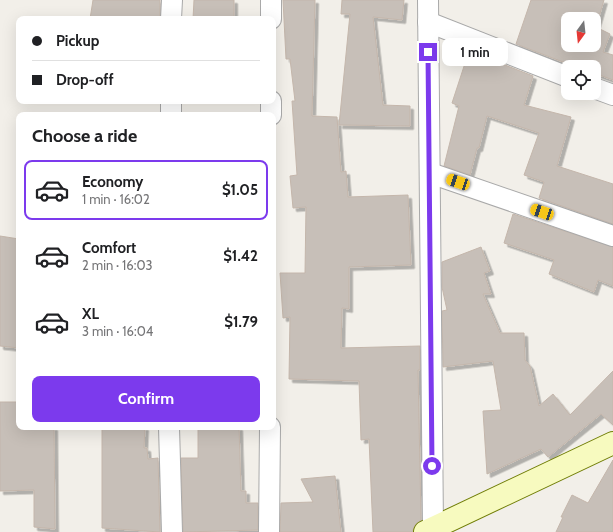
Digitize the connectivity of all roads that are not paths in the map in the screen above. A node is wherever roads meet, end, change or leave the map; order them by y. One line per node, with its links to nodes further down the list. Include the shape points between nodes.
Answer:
1 (172, 0): 4 (street)
2 (271, 0): 5 (street)
3 (428, 0): 6 (street)
4 (171, 16)
5 (271, 16)
6 (428, 22): 7 (street); 10 (street)
7 (561, 74)
8 (601, 91): 9 (street)
9 (613, 95)
10 (430, 172): 11 (street); 15 (street)
11 (613, 236)
12 (169, 430): 16 (street)
13 (270, 430): 17 (street)
14 (613, 443): 15 (street)
15 (429, 530)
16 (172, 532)
17 (269, 532)

